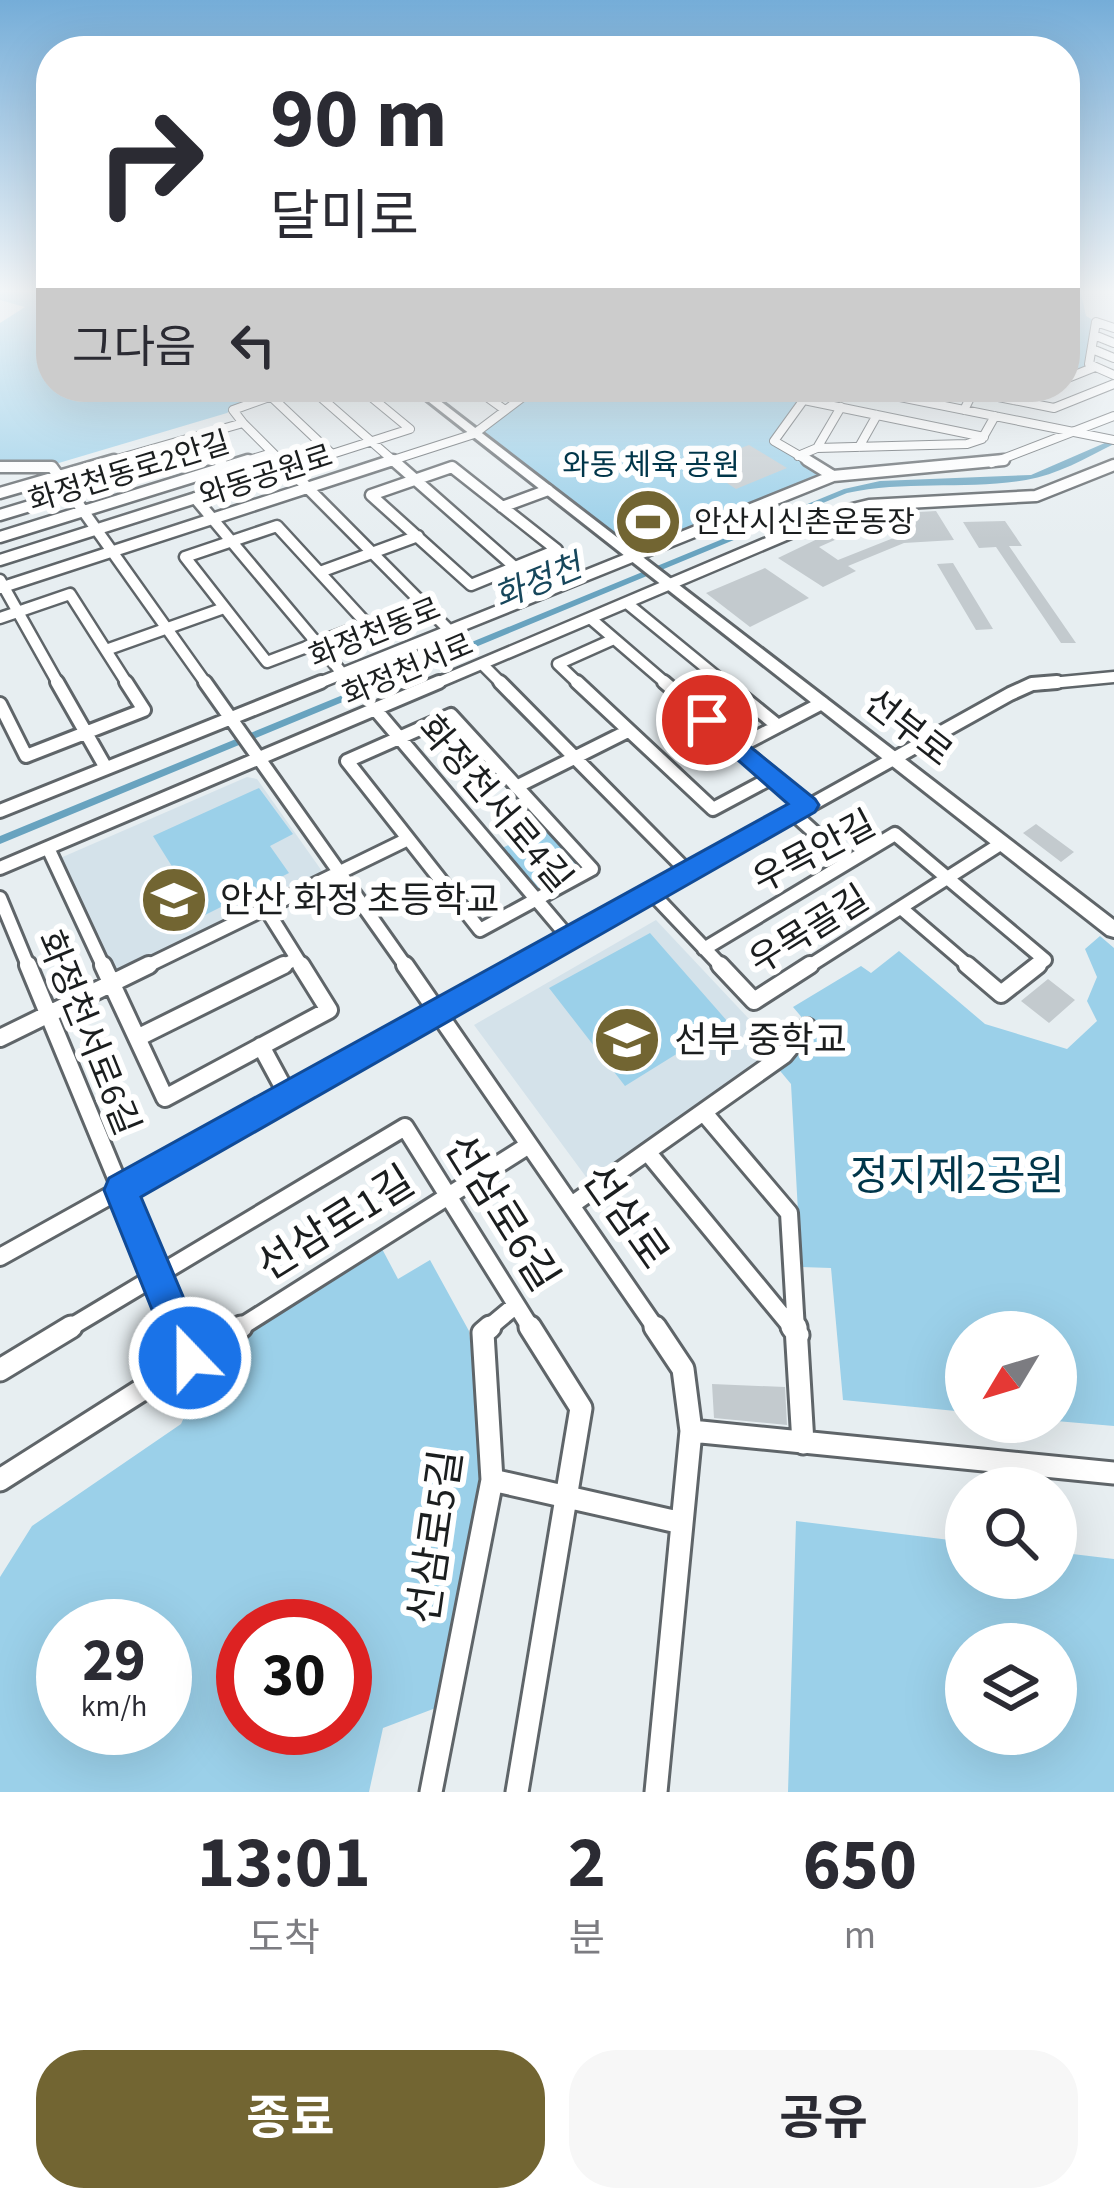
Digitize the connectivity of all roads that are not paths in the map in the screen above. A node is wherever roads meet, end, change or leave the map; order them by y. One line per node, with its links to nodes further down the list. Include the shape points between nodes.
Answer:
1 (1114, 379): 2 (street)
2 (1080, 396)
3 (246, 402): 23 (street, via 233,410)
4 (277, 402): 28 (street, via 332,454)
5 (326, 402): 28 (street)
6 (377, 402): 28 (street, via 410,429)
7 (435, 402): 25 (main road)
8 (494, 402): 17 (street)
9 (516, 402): 17 (street, 와동공원로)
10 (803, 402): 33 (street, via 774,441)
11 (815, 402): 16 (street)
12 (924, 402): 18 (street)
13 (968, 402): 18 (street)
14 (1023, 402): 15 (street, via 1054,409)
15 (1068, 402)
16 (841, 407): 19 (street); 31 (street)
17 (505, 410): 25 (street, 와동공원로)
18 (964, 410): 20 (street)
19 (877, 415): 22 (street); 30 (street)
20 (995, 416): 24 (street); 26 (street)
21 (1114, 416): 24 (street, 화정천동로)
22 (913, 422): 26 (street); 29 (street)
23 (243, 424): 32 (street); 34 (street)
24 (1075, 433): 27 (street); 38 (street, 화정천동로, via 998,463)
25 (474, 434): 35 (street, 와동공원로); 47 (main road)
26 (984, 437): 29 (street)
27 (1114, 440)
28 (371, 442): 35 (street)
29 (903, 446): 30 (street); 38 (street)
30 (859, 447): 31 (street)
31 (817, 448): 33 (street)
32 (272, 453): 40 (street, 화정천동로2안길); 46 (street)
33 (798, 455): 43 (street)
34 (123, 457): 41 (street); 42 (street)
35 (392, 460): 45 (street); 46 (street, 와동공원로)
36 (1114, 465): 65 (street, 화정천서로, via 1036,496 845,510)
37 (43, 466): 39 (street); 42 (street); 44 (street)
38 (914, 466): 43 (street, 화정천동로)
39 (0, 467)
40 (225, 468): 41 (street, via 210,452); 50 (street, via 240,484); 52 (street, 화정천동로2안길)
41 (136, 474): 49 (street)
42 (60, 476): 48 (street); 49 (street, 선삼로)
43 (833, 476): 61 (street, 화정천동로)
44 (0, 479)
45 (414, 480): 51 (street, via 452,466); 56 (street, via 371,495); 63 (street)
46 (307, 488): 54 (street, 와동공원로); 60 (street)
47 (548, 490): 51 (street); 61 (main road)
48 (0, 493)
49 (73, 493): 52 (street, 선삼로); 53 (street)
50 (195, 498): 54 (street); 55 (street)
51 (502, 507): 63 (street, via 557,550)
52 (85, 511): 55 (street, 선삼로); 57 (street, 화정천동로2안길)
53 (1, 512)
54 (213, 519): 58 (street); 59 (street, 와동공원로)
55 (98, 529): 59 (street, 선삼로); 62 (street)
56 (418, 536): 60 (street); 63 (street, via 471,584)
57 (0, 537)
58 (232, 542): 64 (street, via 278,526); 69 (street, via 185,557); 76 (street)
59 (113, 550): 66 (street, 와동공원로); 73 (street, 선삼로)
60 (373, 554): 64 (street); 74 (street)
61 (638, 559): 65 (main road, 선부로); 67 (street, 화정천동로)
62 (0, 560)
63 (514, 567): 67 (street)
64 (320, 572): 76 (street, via 367,624)
65 (667, 582): 68 (street, 화정천서로); 81 (main road, 선부로)
66 (1, 585): 70 (street)
67 (543, 592): 74 (street, 화정천동로)
68 (628, 604): 72 (street, 화정천서로); 85 (street)
69 (224, 608): 73 (street); 76 (street, via 267,662)
70 (18, 612): 71 (street); 77 (street, via 70,594); 87 (street)
71 (0, 618)
72 (590, 619): 75 (street); 78 (street, 화정천서로)
73 (168, 628): 77 (street); 84 (street, 선삼로)
74 (449, 630): 79 (street, 화정천동로)
75 (614, 639): 86 (street, via 558,664); 89 (street)
76 (317, 643): 79 (street)
77 (106, 650): 87 (street, via 144,710)
78 (482, 664): 83 (street, 화정천서로); 92 (street)
79 (342, 673): 84 (street, 화정천동로)
80 (1114, 677): 91 (street, via 1032,684)
81 (822, 703): 85 (street); 91 (main road, 선부로)
82 (0, 704): 87 (street, via 26,756)
83 (375, 710): 88 (street, 화정천서로4길); 90 (street, 화정천서로)
84 (235, 723): 90 (street, 선삼로); 93 (street, 화정천동로)
85 (778, 726): 89 (street)
86 (628, 731): 92 (street); 94 (street, via 713,809)
87 (86, 733): 93 (street)
88 (399, 738): 95 (street, via 451,715); 98 (street, via 347,761); 108 (street, 화정천서로4길)
89 (738, 747): 94 (street)
90 (256, 754): 100 (street, 화정천서로); 104 (street, 선삼로)
91 (892, 757): 96 (street); 99 (main road, 선부로)
92 (574, 758): 95 (street); 103 (street)
93 (106, 768): 97 (street, 화정천동로)
94 (773, 777): 96 (street)
95 (516, 787): 108 (street, via 592,869)
96 (800, 809): 101 (street); 103 (street)
97 (0, 811)
98 (409, 839): 104 (street); 108 (street, via 480,930)
99 (1002, 843): 105 (street, 우목골길); 111 (main road, 선부로)
100 (48, 848): 102 (street, 화정천서로); 115 (street)
101 (848, 862): 105 (street, 우목안길, via 895,834); 113 (street, 우목안길)
102 (0, 868)
103 (688, 872): 106 (street)
104 (338, 874): 110 (street); 116 (street, 선삼로)
105 (947, 878): 109 (street, 우목골길); 109 (street, 우목골길, via 1045,960 1001,994)
106 (651, 892): 112 (street); 113 (street, 우목골길)
107 (0, 898): 117 (street, 화정천서로6길)
108 (536, 899): 112 (street, 화정천서로4길)
109 (901, 908): 113 (street, 우목골길, via 754,1001)
110 (266, 909): 114 (street); 115 (street)
111 (1114, 930)
112 (569, 938): 116 (street)
113 (704, 949)
114 (296, 958): 120 (street); 121 (street, via 328,1010)
115 (112, 984): 117 (street); 120 (street)
116 (436, 1013): 122 (street); 124 (street, 선삼로)
117 (48, 1015): 119 (street); 126 (street, 화정천서로6길)
118 (806, 1027): 123 (street, via 784,1055)
119 (0, 1038)
120 (137, 1038): 121 (street, via 165,1098)
121 (261, 1046): 122 (street)
122 (288, 1096): 126 (street)
123 (705, 1114): 125 (street); 132 (street, via 789,1213)
124 (530, 1145): 127 (street, 선삼로1길); 128 (street, 선삼로)
125 (649, 1154): 128 (street); 132 (street)
126 (121, 1190): 129 (street); 130 (street, 화정천서로6길)
127 (448, 1196): 130 (street, 선삼로6길, via 404,1127); 131 (street, 선삼로6길); 133 (street, 선삼로1길)
128 (573, 1204): 135 (street, 선삼로, via 683,1369)
129 (0, 1257)
130 (156, 1276): 133 (street, 화정천서로6길); 134 (street, 선삼로6길)
131 (516, 1305): 139 (street, 선삼로5길, via 483,1334); 140 (street, 선삼로6길, via 581,1408)
132 (800, 1336): 136 (street)
133 (190, 1358): 138 (street, 선삼로1길)
134 (0, 1370)
135 (691, 1431): 136 (street); 141 (street, 선삼로)
136 (803, 1443): 137 (street)
137 (1114, 1473)
138 (0, 1480)
139 (492, 1480): 140 (street); 142 (street, 선삼로5길)
140 (566, 1496): 141 (street); 143 (street, 선삼로6길)
141 (682, 1523): 144 (street, 선삼로)
142 (431, 1792)
143 (517, 1792)
144 (656, 1792)

